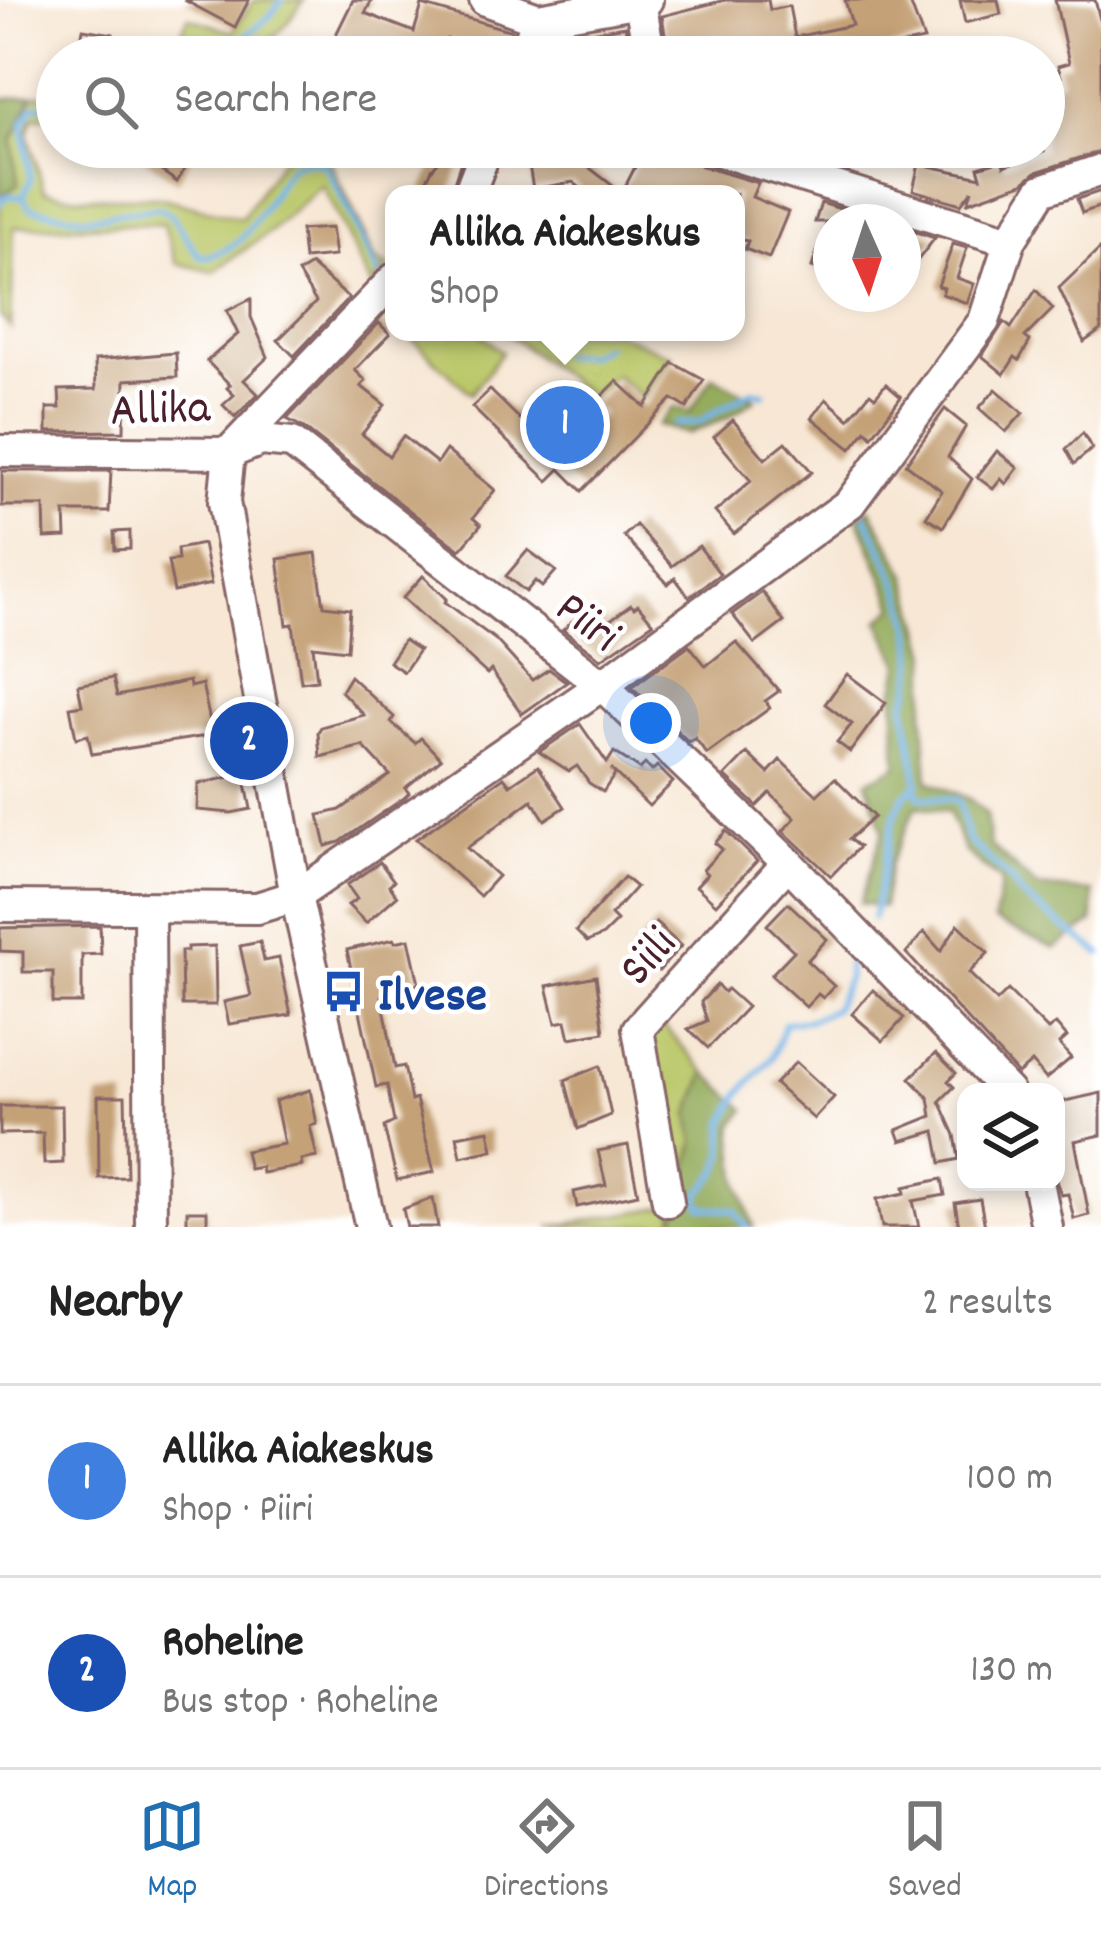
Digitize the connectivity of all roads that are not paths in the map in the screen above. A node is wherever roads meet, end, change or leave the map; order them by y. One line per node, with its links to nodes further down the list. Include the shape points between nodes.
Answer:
1 (485, 0): 3 (street)
2 (644, 1): 3 (street); 5 (street)
3 (538, 19): 4 (street)
4 (531, 36)
5 (648, 36)
6 (774, 168): 8 (street)
7 (1101, 170): 8 (street, via 1042,190)
8 (1010, 241): 12 (street, via 984,321 850,503)
9 (385, 288): 11 (street, Allika)
10 (0, 451): 11 (street, Allika)
11 (229, 453): 12 (street, Piiri, via 261,440 292,442); 14 (street, via 224,502)
12 (602, 685): 13 (street, Piiri); 14 (street)
13 (788, 862): 17 (street, Piiri); 19 (street, Siili, via 638,1029)
14 (296, 896): 16 (street, via 257,908); 21 (street)
15 (0, 906): 16 (street)
16 (149, 908): 20 (street)
17 (999, 1083)
18 (1041, 1191): 22 (street)
19 (668, 1201)
20 (151, 1227)
21 (371, 1227)
22 (1047, 1227)

